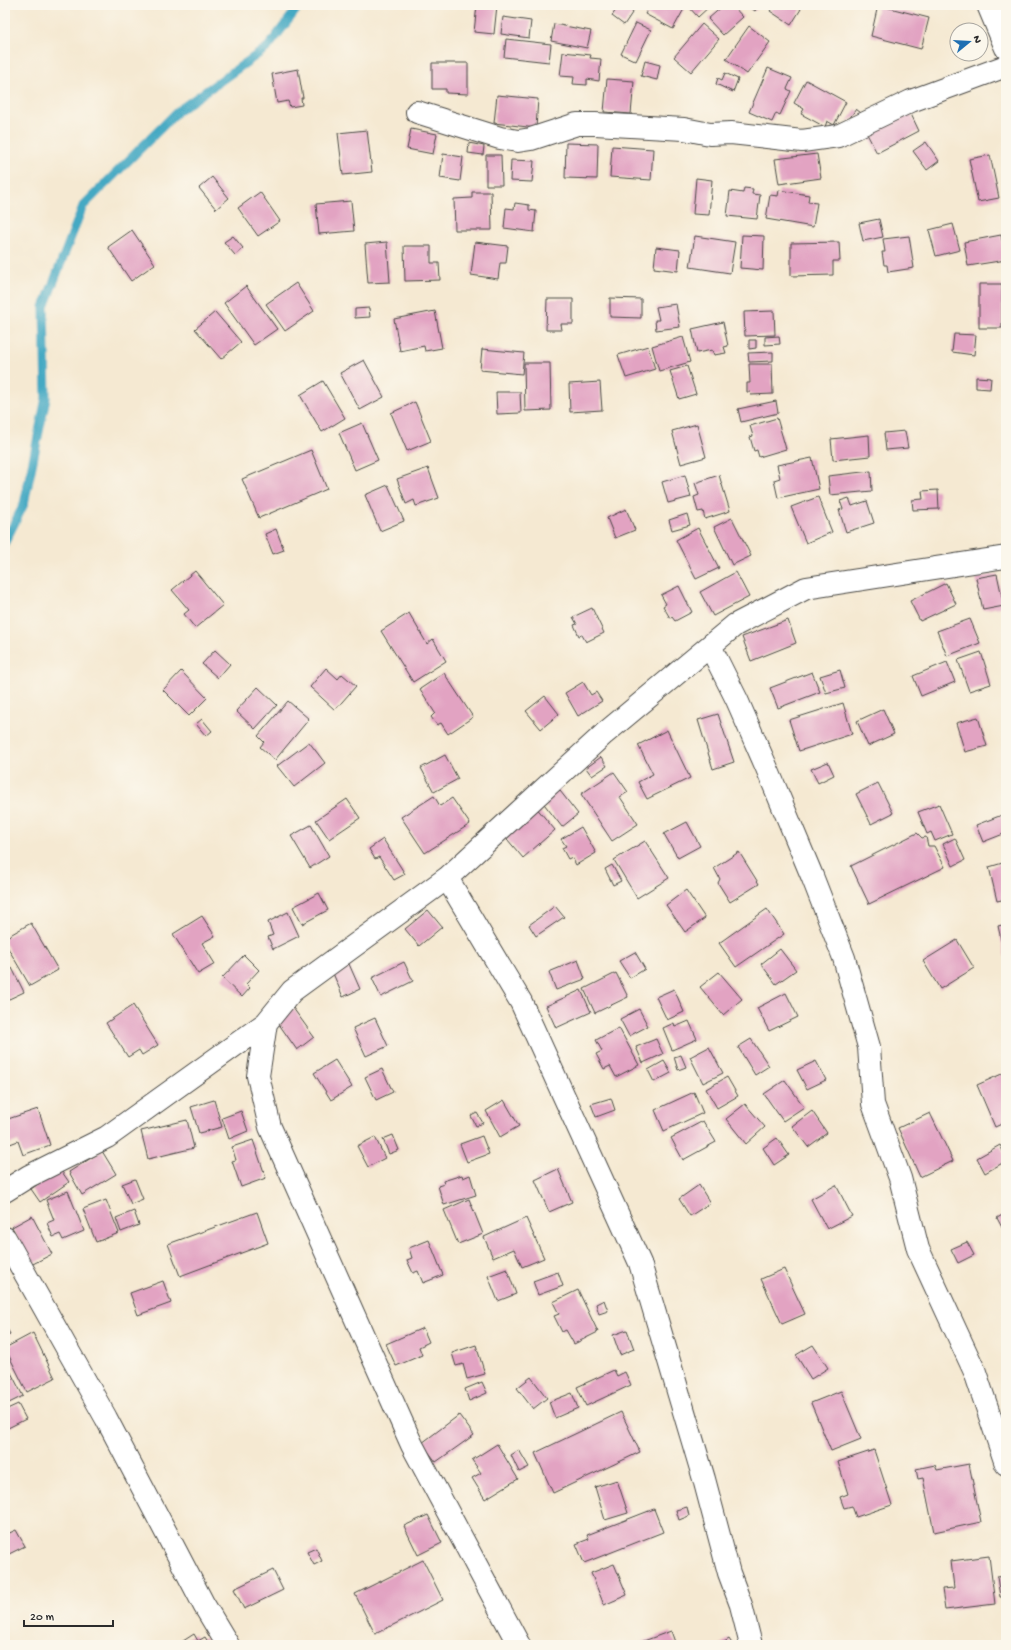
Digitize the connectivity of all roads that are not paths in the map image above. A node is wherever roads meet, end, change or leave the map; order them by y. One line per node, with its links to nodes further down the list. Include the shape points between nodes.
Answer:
1 (988, 5): 2 (street)
2 (1006, 48)
3 (1006, 66): 4 (street, via 911,101 838,136 802,141 731,133 710,134 684,129 576,124 518,141 500,138)
4 (417, 112)
5 (1006, 557): 6 (street, via 806,588 735,625)
6 (710, 646): 7 (street, via 604,734); 11 (street, via 766,766 844,958 869,1047 873,1104 900,1178 918,1249)
7 (447, 878): 8 (street, via 292,991); 15 (street, via 521,1002 640,1263)
8 (266, 1023): 9 (street, via 106,1137); 14 (street, via 258,1076 270,1127 412,1445)
9 (5, 1191)
10 (5, 1238): 13 (street, via 106,1418 204,1606)
11 (999, 1423): 12 (street)
12 (1006, 1464)
13 (228, 1645)
14 (519, 1645)
15 (751, 1645)

